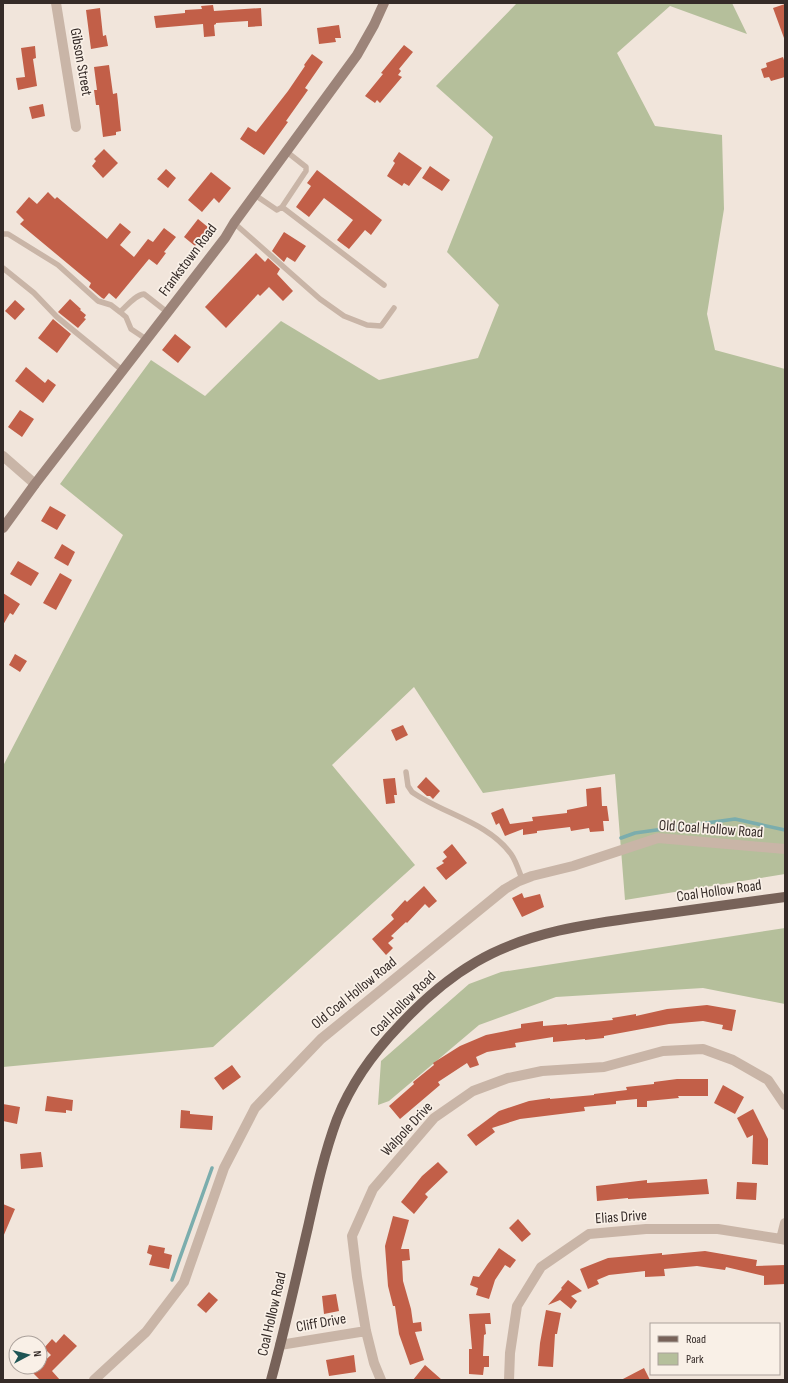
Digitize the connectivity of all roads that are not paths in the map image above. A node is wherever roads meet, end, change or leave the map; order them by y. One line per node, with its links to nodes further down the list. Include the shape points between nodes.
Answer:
1 (56, 3): 3 (street, Gibson Street)
2 (384, 3): 4 (main road, Frankstown Road, via 357,55)
3 (76, 127)
4 (287, 152): 5 (main road, Frankstown Road); 6 (lane, via 306,167 306,171)
5 (255, 195): 6 (lane, via 277,210); 7 (main road, Frankstown Road)
6 (282, 207): 10 (lane)
7 (234, 224): 11 (lane, via 320,299 344,316 367,325 381,326); 13 (main road, Frankstown Road)
8 (3, 234): 12 (lane, via 8,234 58,265 98,301 111,305)
9 (3, 268): 15 (lane, via 34,293 56,317)
10 (384, 285)
11 (394, 308)
12 (120, 312): 13 (lane, via 144,294); 14 (lane, via 131,329)
13 (168, 312): 14 (main road, Frankstown Road)
14 (146, 339): 15 (main road, Frankstown Road)
15 (122, 370): 17 (main road, Frankstown Road)
16 (3, 456): 17 (street)
17 (35, 484): 18 (main road, Frankstown Road)
18 (3, 528)
19 (406, 772): 21 (lane, via 409,790 492,836 512,854)
20 (785, 850): 21 (street, Old Coal Hollow Road, via 658,838)
21 (522, 880): 28 (street, Old Coal Hollow Road, via 505,889 321,1039 255,1108 224,1168 184,1282 146,1332)
22 (785, 897): 27 (main road, Coal Hollow Road, via 580,926 544,935 506,947 477,961 448,980 417,1006 370,1059 351,1089 338,1117 317,1187)
23 (785, 1105): 26 (street, Walpole Drive, via 768,1080 732,1060 703,1049 663,1051 604,1067 542,1071 508,1078 473,1091 434,1118 373,1189 355,1229 352,1236 356,1277)
24 (785, 1222): 25 (street)
25 (783, 1240): 31 (street, Elias Drive, via 718,1229 646,1229 589,1234 541,1267 517,1306)
26 (366, 1331): 27 (street, Cliff Drive); 30 (street, Walpole Drive)
27 (280, 1345): 29 (main road, Coal Hollow Road)
28 (94, 1380)
29 (271, 1380)
30 (381, 1380)
31 (509, 1380)

